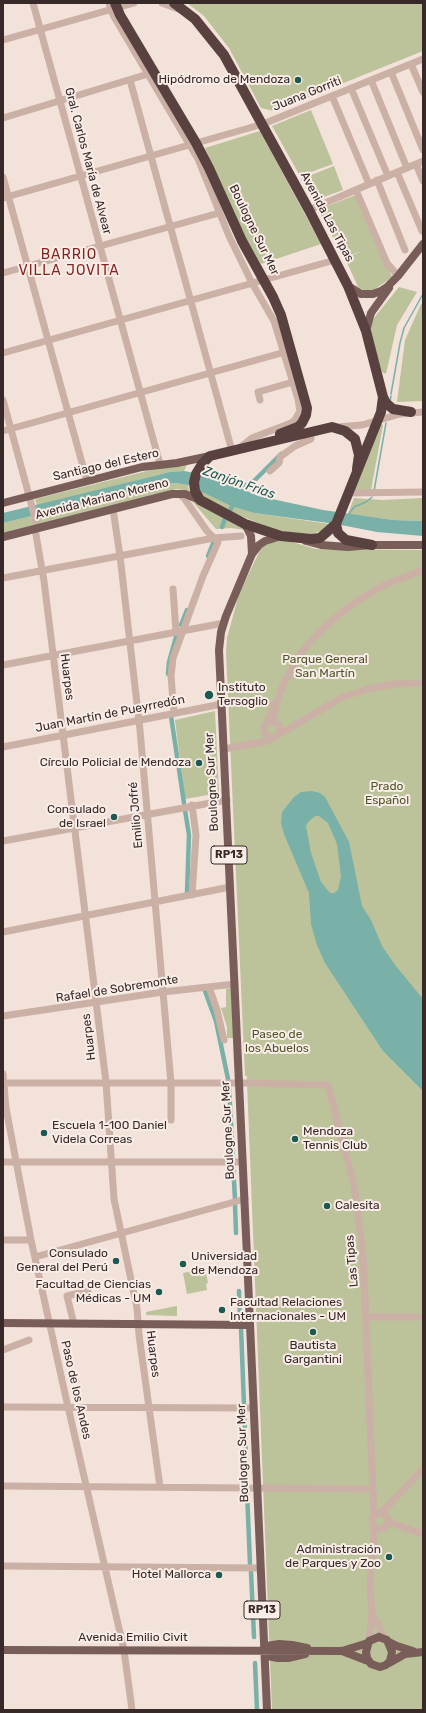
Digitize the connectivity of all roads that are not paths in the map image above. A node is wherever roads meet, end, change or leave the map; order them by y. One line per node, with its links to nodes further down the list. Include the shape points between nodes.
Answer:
1 (33, 3): 7 (street, Gral. Carlos María de Alvear)
2 (134, 3): 5 (street)
3 (162, 3): 6 (street)
4 (174, 3): 6 (highway, Avenida Las Tipas)
5 (113, 6): 7 (street); 12 (street, Boulogne Sur Mer); 21 (highway, Boulogne Sur Mer)
6 (196, 19): 20 (highway, Avenida Las Tipas, via 224,56)
7 (41, 29): 8 (street); 18 (street, Gral. Carlos María de Alvear)
8 (3, 40)
9 (423, 59): 10 (street, Juana Gorriti)
10 (411, 64): 11 (street, Juana Gorriti); 16 (street)
11 (391, 72): 14 (street, Juana Gorriti); 22 (street)
12 (148, 74): 13 (street); 21 (street, Boulogne Sur Mer)
13 (130, 80): 18 (street); 23 (street)
14 (371, 80): 15 (street, Juana Gorriti); 25 (street)
15 (351, 88): 17 (street, Juana Gorriti); 28 (street)
16 (423, 92)
17 (332, 96): 20 (street, Juana Gorriti); 32 (street)
18 (60, 100): 19 (street); 27 (street, Gral. Carlos María de Alvear)
19 (3, 118)
20 (263, 124): 21 (street, Juana Gorriti); 35 (highway, Avenida Las Tipas)
21 (193, 144): 23 (street, Juana Gorriti); 36 (street, Boulogne Sur Mer); 46 (highway, Boulogne Sur Mer)
22 (423, 150)
23 (151, 156): 27 (street, Juana Gorriti); 37 (street)
24 (419, 163): 25 (street); 31 (street)
25 (407, 168): 26 (street)
26 (397, 172): 28 (street); 38 (street)
27 (81, 176): 34 (street, Juana Gorriti); 40 (street, Gral. Carlos María de Alvear)
28 (388, 176): 30 (street)
29 (3, 177): 34 (street)
30 (377, 180): 32 (street); 41 (street)
31 (423, 181)
32 (369, 184): 33 (street)
33 (356, 190): 35 (street); 45 (street, via 387,263)
34 (6, 197): 43 (street)
35 (309, 210): 42 (highway, Avenida Las Tipas)
36 (220, 213): 37 (street); 47 (street, Boulogne Sur Mer, via 228,236)
37 (170, 227): 40 (street); 49 (street)
38 (422, 231)
39 (423, 244): 45 (main road)
40 (100, 245): 43 (street); 50 (street, Gral. Carlos María de Alvear)
41 (405, 250)
42 (335, 260): 46 (street); 48 (highway, Avenida Las Tipas)
43 (27, 266): 44 (street); 52 (street)
44 (3, 272)
45 (398, 276): 48 (main road, via 387,287 373,294 361,294); 51 (main road, via 376,306)
46 (263, 280): 47 (street); 70 (highway, Boulogne Sur Mer, via 285,326 307,412 298,427)
47 (252, 284): 49 (street); 53 (street, Boulogne Sur Mer, via 274,321)
48 (348, 286): 51 (highway, Avenida Las Tipas)
49 (191, 301): 50 (street); 55 (street)
50 (121, 320): 52 (street); 57 (street, Gral. Carlos María de Alvear)
51 (366, 331): 58 (highway, Avenida Las Tipas)
52 (48, 341): 54 (street); 63 (street)
53 (284, 352): 55 (street); 56 (street, Boulogne Sur Mer)
54 (3, 353)
55 (210, 373): 57 (street); 70 (street)
56 (293, 382): 60 (street, via 258,392); 65 (street, Boulogne Sur Mer, via 300,411)
57 (141, 393): 63 (street); 72 (street, Gral. Carlos María de Alvear)
58 (383, 397): 61 (highway, via 393,409); 64 (highway, Avenida Las Tipas)
59 (3, 400): 67 (street, Huarpes)
60 (260, 400)
61 (411, 412): 62 (street, Santiago del Estero); 64 (street, Santiago del Estero)
62 (423, 412)
63 (68, 414): 67 (street); 75 (street)
64 (377, 422): 66 (street, Santiago del Estero); 73 (highway, Avenida Las Tipas)
65 (291, 423): 70 (street, Santiago del Estero, via 252,438)
66 (332, 427): 69 (highway, Santiago del Estero); 73 (highway, Avenida Las Tipas, via 345,431 355,440 359,455)
67 (11, 429): 68 (street); 79 (street, Huarpes)
68 (3, 431)
69 (310, 432): 70 (highway, Santiago del Estero); 74 (street, via 311,439 280,457 279,463)
70 (238, 449): 71 (highway, Santiago del Estero)
71 (210, 456): 72 (main road, Santiago del Estero); 80 (highway, via 196,473 194,487)
72 (160, 464): 75 (main road, Santiago del Estero)
73 (357, 469): 77 (highway, Avenida Las Tipas)
74 (270, 471)
75 (87, 481): 79 (main road, Santiago del Estero)
76 (423, 492): 77 (street)
77 (348, 493): 84 (highway, Avenida Las Tipas)
78 (179, 494): 80 (main road, Avenida Mariano Moreno, via 190,495); 82 (main road, Avenida Mariano Moreno); 89 (street)
79 (30, 496): 81 (main road, Santiago del Estero); 85 (street, Huarpes, via 37,525)
80 (200, 500): 83 (highway, Avenida Mariano Moreno)
81 (3, 503)
82 (113, 509): 85 (main road, Avenida Mariano Moreno); 94 (street, Emilio Jofré)
83 (245, 524): 87 (highway, Avenida Mariano Moreno); 93 (main road, Boulogne Sur Mer / RP13, via 253,543)
84 (336, 524): 90 (highway, Avenida Mariano Moreno, via 320,538); 91 (highway, via 338,532 346,540)
85 (35, 529): 88 (main road, Avenida Mariano Moreno); 95 (street, Huarpes)
86 (241, 536): 89 (street)
87 (281, 536): 90 (highway, Avenida Mariano Moreno); 93 (main road, Boulogne Sur Mer / RP13, via 265,541)
88 (3, 537)
89 (214, 538): 94 (street); 100 (street, via 218,542)
90 (294, 538): 91 (main road, via 321,545)
91 (372, 545): 92 (main road)
92 (423, 545)
93 (252, 554): 99 (main road, Boulogne Sur Mer / RP13)
94 (120, 556): 95 (street); 101 (street, Emilio Jofré)
95 (43, 570): 97 (street); 102 (street, Huarpes)
96 (423, 570): 105 (street, via 384,585 331,621 298,654)
97 (3, 578)
98 (173, 589): 100 (street)
99 (224, 623): 100 (street); 106 (main road, Boulogne Sur Mer / RP13, via 219,650)
100 (179, 631): 101 (street); 107 (street, via 171,669)
101 (129, 641): 102 (street); 108 (street, Emilio Jofré)
102 (53, 656): 103 (street); 112 (street, Huarpes)
103 (3, 665)
104 (423, 683): 109 (street, via 394,684 343,697)
105 (278, 699): 110 (street, via 274,716); 111 (street, via 272,707)
106 (222, 704): 107 (street, Juan Martín de Pueyrredón); 116 (main road, Boulogne Sur Mer / RP13)
107 (174, 713): 108 (street, Juan Martín de Pueyrredón)
108 (139, 720): 112 (street, Juan Martín de Pueyrredón); 119 (street, Emilio Jofré)
109 (300, 723): 110 (street); 113 (street)
110 (277, 724): 111 (street, via 270,722); 113 (street, via 280,729)
111 (265, 728): 113 (street, via 268,736); 114 (street, via 259,740)
112 (63, 735): 115 (street, Juan Martín de Pueyrredón); 120 (street, Huarpes)
113 (275, 736): 114 (street, via 268,741)
114 (248, 744): 116 (street)
115 (3, 747)
116 (224, 749): 117 (main road, Boulogne Sur Mer / RP13)
117 (226, 800): 118 (street); 122 (main road, Boulogne Sur Mer / RP13)
118 (192, 805): 119 (street); 123 (street, via 196,836)
119 (147, 813): 120 (street); 124 (street, Emilio Jofré)
120 (74, 828): 121 (street); 125 (street, Huarpes)
121 (3, 841)
122 (230, 887): 123 (street); 127 (main road, Boulogne Sur Mer / RP13)
123 (192, 894): 124 (street)
124 (155, 902): 125 (street); 129 (street, Emilio Jofré)
125 (86, 916): 126 (street); 130 (street, Huarpes)
126 (3, 932)
127 (235, 984): 128 (street, Rafael de Sobremonte); 137 (main road, Boulogne Sur Mer / RP13)
128 (209, 987): 129 (street, Rafael de Sobremonte); 132 (street)
129 (163, 992): 130 (street, Rafael de Sobremonte); 136 (street, Emilio Jofré)
130 (97, 1004): 131 (street, Rafael de Sobremonte); 134 (street, Huarpes)
131 (3, 1016)
132 (224, 1040)
133 (3, 1074): 135 (street, Paso de los Andes)
134 (106, 1082): 135 (street); 136 (street); 141 (street, Huarpes)
135 (3, 1083): 140 (street, Paso de los Andes)
136 (171, 1083): 137 (street); 138 (street, Emilio Jofré)
137 (239, 1084): 142 (main road, Boulogne Sur Mer / RP13); 149 (street, Las Tipas, via 328,1085 354,1185 363,1254)
138 (171, 1120)
139 (3, 1162): 140 (street)
140 (16, 1162): 141 (street); 146 (street, Paso de los Andes)
141 (111, 1162): 142 (street); 144 (street, Huarpes, via 114,1199)
142 (242, 1162): 143 (main road, Boulogne Sur Mer / RP13)
143 (245, 1199): 144 (street); 155 (main road, Boulogne Sur Mer / RP13)
144 (121, 1233): 147 (street); 154 (street, Huarpes)
145 (3, 1240): 146 (street)
146 (31, 1240): 147 (street, Paso de los Andes)
147 (35, 1257): 152 (street, Paso de los Andes)
148 (88, 1291): 153 (street, via 68,1296)
149 (367, 1317): 150 (street); 167 (street, Las Tipas)
150 (423, 1318)
151 (3, 1324): 152 (main road)
152 (50, 1324): 153 (main road); 159 (street, Paso de los Andes)
153 (74, 1324): 154 (main road)
154 (139, 1324): 155 (main road); 160 (street, Huarpes)
155 (250, 1325): 161 (main road, Boulogne Sur Mer / RP13)
156 (29, 1340): 157 (street)
157 (3, 1350)
158 (3, 1407): 159 (street)
159 (68, 1407): 160 (street); 164 (street, Paso de los Andes)
160 (149, 1408): 161 (street); 165 (street, Huarpes)
161 (254, 1408): 166 (main road, Boulogne Sur Mer / RP13)
162 (423, 1469): 168 (street)
163 (3, 1486): 164 (street)
164 (87, 1487): 165 (street); 175 (street, Paso de los Andes)
165 (160, 1487): 166 (street)
166 (257, 1487): 167 (street); 176 (main road, Boulogne Sur Mer / RP13)
167 (373, 1489): 169 (street, Las Tipas)
168 (390, 1504): 169 (street); 170 (street)
169 (375, 1516): 170 (street, via 386,1516); 171 (street, via 376,1527); 173 (street, Las Tipas)
170 (388, 1521): 171 (street); 172 (street)
171 (382, 1529): 173 (street)
172 (423, 1534)
173 (374, 1541): 177 (street, Las Tipas, via 370,1580)
174 (3, 1566): 175 (street)
175 (105, 1568): 176 (street); 181 (street, Paso de los Andes)
176 (260, 1568): 182 (main road, Boulogne Sur Mer / RP13)
177 (372, 1612): 178 (street); 179 (street)
178 (387, 1641): 179 (main road, via 376,1637); 184 (main road); 186 (main road, via 392,1654)
179 (369, 1642): 183 (main road); 185 (main road, via 366,1652)
180 (3, 1650): 181 (main road, Avenida Emilio Civit)
181 (124, 1650): 182 (main road, Avenida Emilio Civit); 187 (street, Paso de los Andes)
182 (264, 1651): 183 (main road, Avenida Emilio Civit); 188 (main road, Boulogne Sur Mer / RP13)
183 (342, 1651): 185 (main road)
184 (421, 1652): 186 (main road, via 405,1654)
185 (368, 1661): 186 (main road, via 377,1667 383,1667)
186 (388, 1663)
187 (132, 1710)
188 (267, 1710)

